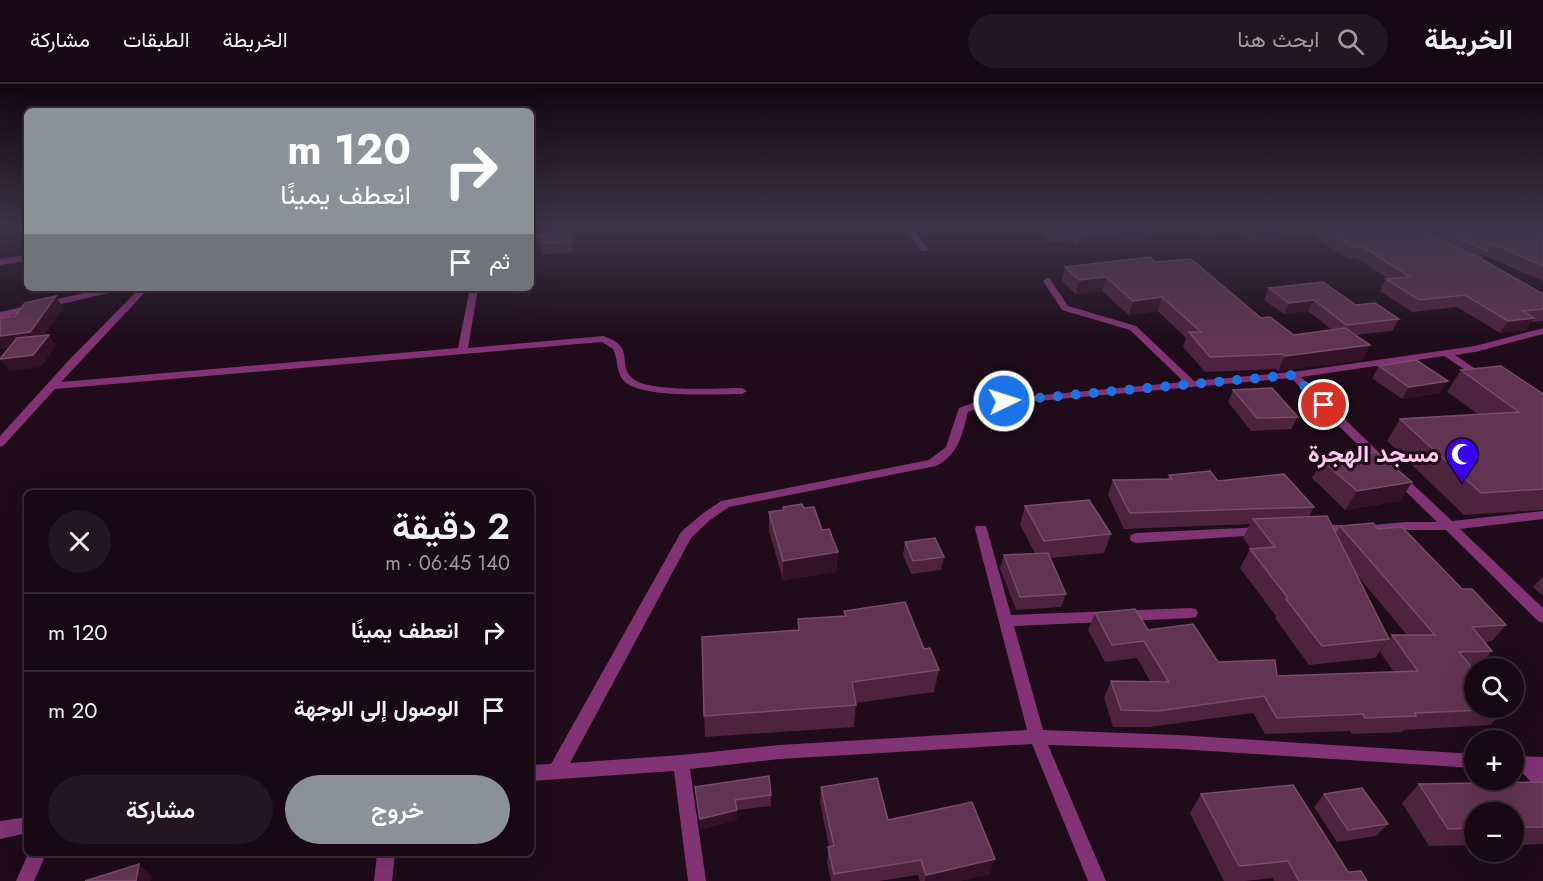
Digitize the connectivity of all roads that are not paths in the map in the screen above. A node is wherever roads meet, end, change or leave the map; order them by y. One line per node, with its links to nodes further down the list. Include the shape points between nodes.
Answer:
1 (1047, 281): 10 (street, via 1065,308 1133,328)
2 (105, 291): 5 (street)
3 (142, 291): 11 (street)
4 (473, 291): 7 (street)
5 (0, 315)
6 (1543, 331): 8 (street)
7 (463, 350): 11 (street); 13 (street, via 603,339 619,348 624,372 635,384 669,390)
8 (1446, 354): 9 (street); 12 (street)
9 (1293, 375): 10 (street); 17 (street)
10 (1190, 382): 29 (street, via 982,402 963,410 951,451 932,464 725,504 686,535)
11 (51, 386): 14 (street)
12 (1494, 386)
13 (742, 391)
14 (5, 432): 15 (street)
15 (0, 443)
16 (1543, 515): 17 (street)
17 (1449, 526): 18 (street); 23 (street)
18 (1303, 528)
19 (981, 529): 24 (street)
20 (1280, 530): 21 (street)
21 (1136, 538)
22 (1191, 613): 24 (street)
23 (1543, 617)
24 (1006, 621): 25 (street)
25 (1037, 737): 26 (street); 27 (street, via 792,751); 39 (street)
26 (1464, 760)
27 (681, 763): 29 (street); 38 (street)
28 (1528, 764): 31 (street)
29 (557, 770): 30 (street)
30 (534, 773)
31 (1543, 783)
32 (24, 826): 33 (street)
33 (0, 830)
34 (36, 856): 36 (street)
35 (386, 856): 37 (street)
36 (26, 881)
37 (383, 881)
38 (698, 881)
39 (1097, 881)

